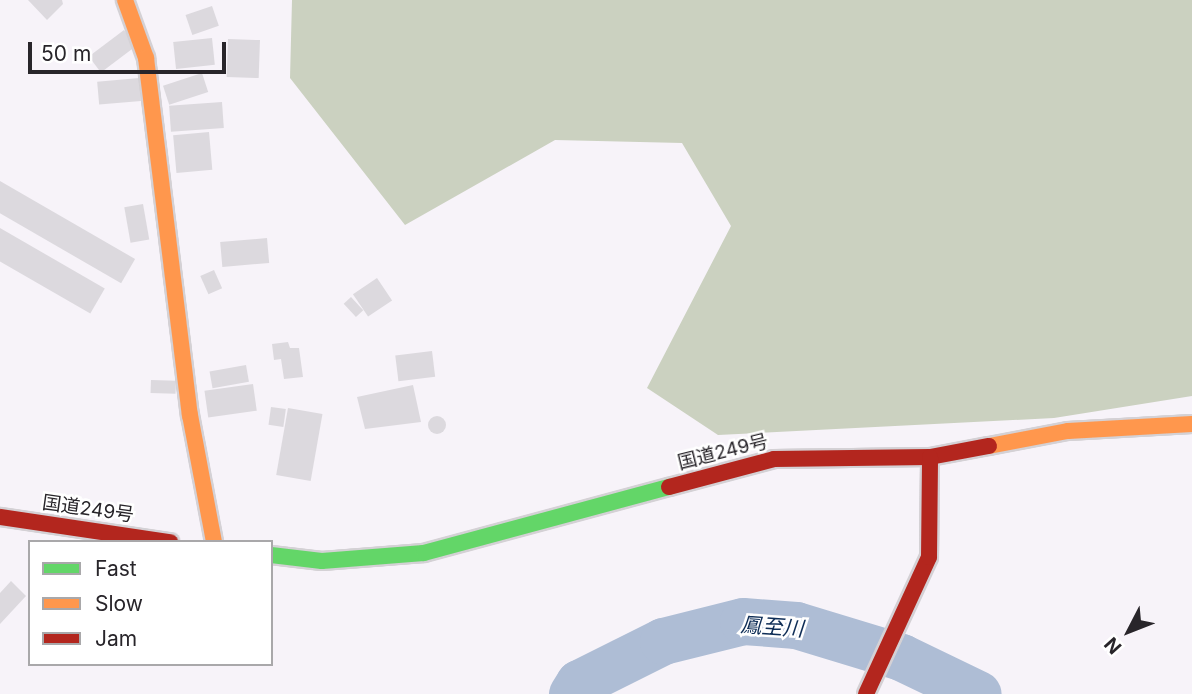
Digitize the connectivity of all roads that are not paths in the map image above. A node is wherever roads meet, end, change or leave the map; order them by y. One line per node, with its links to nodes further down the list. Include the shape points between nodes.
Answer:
1 (125, 0): 6 (main road, via 146,58 191,415)
2 (1192, 424): 3 (main road, 国道249号, via 1068,431)
3 (930, 457): 7 (main road, 国道249号, via 774,459 424,553 322,562); 8 (main road, via 929,557)
4 (0, 517): 5 (main road, 国道249号)
5 (156, 540)
6 (214, 540)
7 (273, 555)
8 (866, 694)

